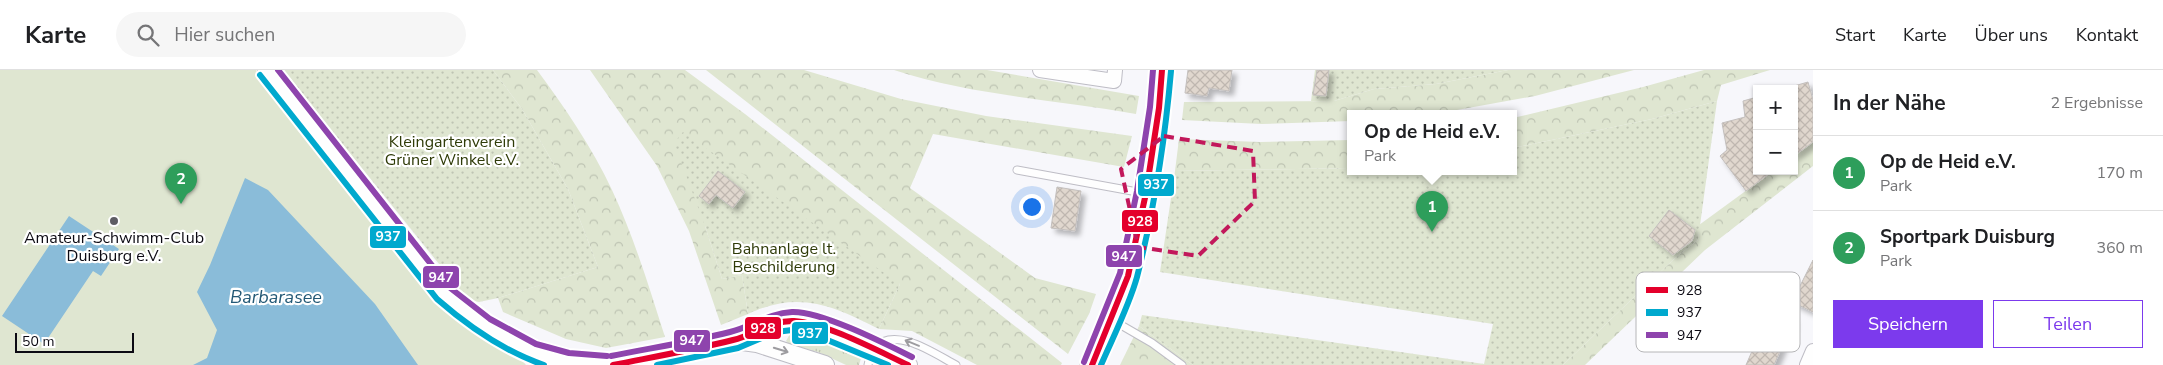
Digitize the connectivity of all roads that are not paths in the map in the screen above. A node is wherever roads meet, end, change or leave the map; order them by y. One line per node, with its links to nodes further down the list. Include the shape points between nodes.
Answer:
1 (267, 70): 11 (street, via 443,293 485,327)
2 (1040, 70): 4 (street)
3 (1162, 70): 6 (main road)
4 (1115, 76)
5 (1017, 170): 6 (lane)
6 (1146, 193): 7 (main road, via 1128,276)
7 (1112, 319): 18 (main road); 19 (lane)
8 (735, 340): 9 (street, via 774,324 792,321 810,323); 13 (street); 14 (street, one-way to 14, via 757,342)
9 (873, 348): 15 (lane); 16 (street); 17 (lane, one-way to 9, via 908,340 885,340)
10 (1813, 351): 20 (street)
11 (567, 363): 12 (street)
12 (606, 365)
13 (613, 365)
14 (825, 365)
15 (868, 365)
16 (908, 365)
17 (956, 365)
18 (1092, 365)
19 (1182, 365)
20 (1807, 365)

